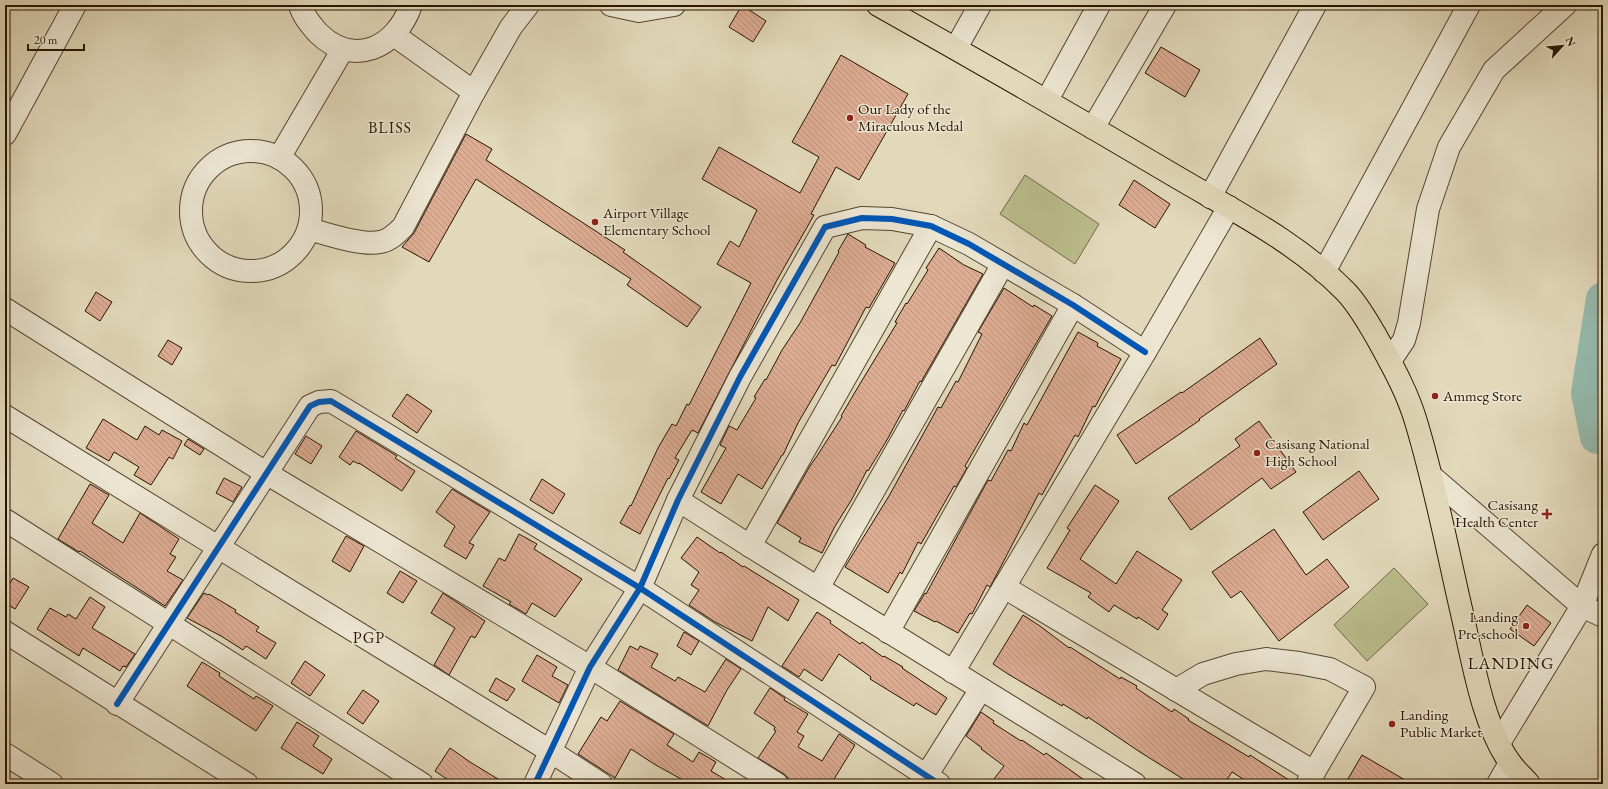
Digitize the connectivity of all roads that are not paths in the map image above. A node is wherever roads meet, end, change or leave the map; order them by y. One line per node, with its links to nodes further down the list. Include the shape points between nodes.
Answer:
1 (75, 5): 20 (street)
2 (300, 5): 16 (street, via 311,26 325,40)
3 (411, 5): 14 (street, via 404,22)
4 (528, 5): 17 (street, via 511,27)
5 (611, 5): 6 (street, via 639,11)
6 (674, 5)
7 (878, 5): 15 (main road)
8 (980, 5): 15 (street)
9 (1099, 5): 18 (street)
10 (1164, 5): 19 (street)
11 (1315, 5): 22 (street)
12 (1469, 5): 26 (street)
13 (1565, 5): 30 (street, via 1494,70 1449,148 1428,209 1409,323 1404,340)
14 (394, 34): 16 (street, via 382,45 370,50 356,52); 17 (street)
15 (956, 48): 18 (main road)
16 (343, 49): 21 (street)
17 (474, 92): 24 (street, via 403,227 393,236 381,242 367,243)
18 (1047, 100): 19 (main road)
19 (1093, 128): 22 (main road)
20 (5, 134)
21 (279, 158): 24 (street, via 296,170 307,188 311,209); 24 (street, via 261,151 241,151 222,157 206,169 195,186 190,205 192,224 199,243 212,258 229,268 248,272 268,269 286,261 300,247)
22 (1220, 202): 26 (main road, via 1279,238); 29 (street)
23 (931, 226): 25 (street); 34 (street, via 892,219 862,218 825,227 740,377); 36 (street)
24 (309, 229)
25 (1003, 264): 27 (street); 41 (street)
26 (1324, 272): 30 (main road, via 1347,293 1368,322)
27 (1073, 305): 29 (street); 46 (street)
28 (5, 309): 32 (street)
29 (1145, 352): 39 (street)
30 (1390, 361): 33 (main road, via 1408,396)
31 (5, 416): 37 (street)
32 (266, 473): 37 (street); 40 (street, via 310,406 331,401); 47 (street)
33 (1431, 476): 42 (street); 52 (main road, via 1476,674)
34 (678, 500): 36 (street); 40 (street)
35 (5, 520): 44 (street)
36 (750, 546): 41 (street)
37 (219, 548): 44 (street); 53 (street)
38 (1603, 554): 42 (street)
39 (1004, 587): 48 (street); 50 (street)
40 (640, 588): 47 (street); 57 (street)
41 (818, 588): 46 (street)
42 (1582, 606): 43 (street); 52 (street)
43 (1603, 616)
44 (170, 623): 51 (street); 60 (street)
45 (5, 632): 51 (street)
46 (888, 632): 48 (street)
47 (590, 667): 53 (street); 63 (street)
48 (954, 672): 49 (street)
49 (981, 690): 57 (street); 64 (street)
50 (1176, 690): 56 (street); 56 (street, via 1203,674 1236,664 1266,659 1330,669 1364,687)
51 (117, 704): 59 (street)
52 (1499, 743): 55 (main road)
53 (550, 751): 61 (street); 62 (street)
54 (5, 754): 58 (street)
55 (1510, 763): 65 (street); 66 (main road)
56 (1310, 778)
57 (929, 781)
58 (52, 784)
59 (247, 784)
60 (422, 784)
61 (535, 784)
62 (601, 784)
63 (776, 784)
64 (1135, 784)
65 (1498, 784)
66 (1529, 784)

